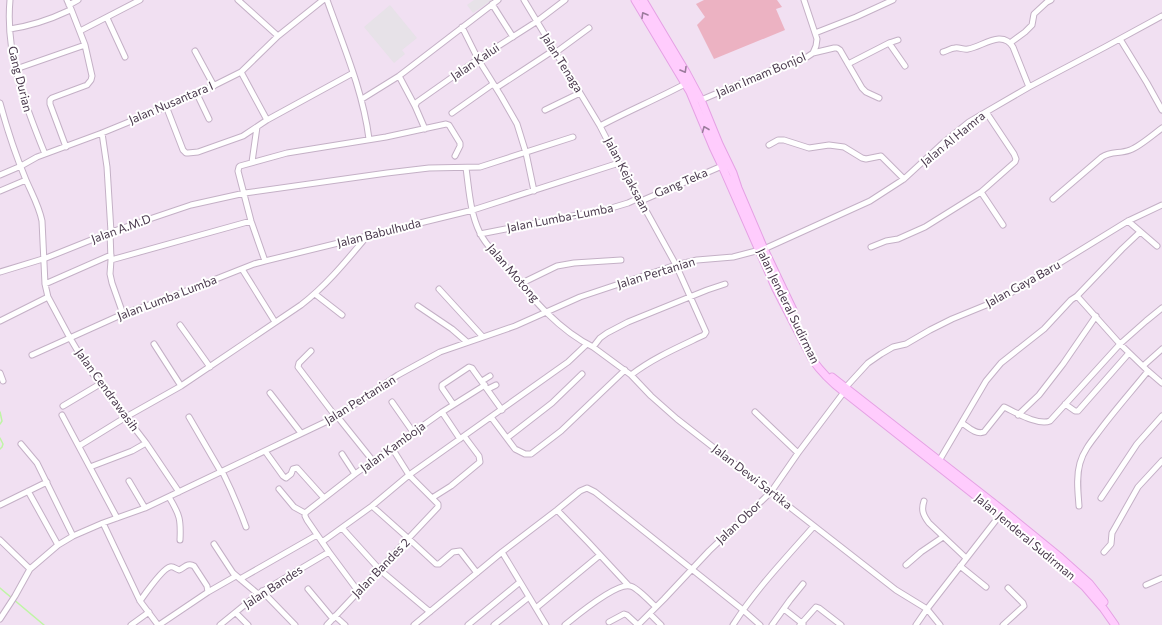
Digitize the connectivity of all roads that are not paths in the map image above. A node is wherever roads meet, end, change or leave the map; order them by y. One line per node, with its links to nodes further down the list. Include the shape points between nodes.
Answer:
1 (10, 0): 23 (street, Gang Durian)
2 (78, 0): 17 (street)
3 (140, 0): 19 (street)
4 (238, 0): 26 (street)
5 (323, 0): 26 (street, Jalan Nusantara I)
6 (327, 0): 43 (street)
7 (498, 0): 16 (street)
8 (524, 0): 20 (street, Jalan Tenaga)
9 (565, 0): 20 (street, Jalan Kalui)
10 (635, 0): 45 (street, Jalan Jenderal Sudirman, one-way to 10)
11 (644, 0): 53 (street, Jalan Jenderal Sudirman, one-way to 53)
12 (804, 0): 25 (street, Jalan Imam Bonjol)
13 (893, 0): 15 (street)
14 (1048, 0): 31 (street, via 1034,14 1032,24 1025,32)
15 (886, 1): 25 (street, via 856,17)
16 (492, 4): 21 (street); 27 (street)
17 (69, 5): 23 (street, via 48,20); 24 (street)
18 (1162, 16): 28 (street, Jalan Al Hamra)
19 (107, 18): 24 (street); 37 (street)
20 (536, 22): 27 (street, Jalan Kalui); 34 (street, Jalan Tenaga)
21 (462, 27): 38 (street); 44 (street)
22 (589, 28): 34 (street)
23 (10, 29): 41 (street, Gang Durian)
24 (80, 31): 32 (street)
25 (816, 32): 36 (street, Jalan Imam Bonjol)
26 (278, 36): 42 (street, Jalan Nusantara I)
27 (513, 37): 38 (street, Jalan Kalui)
28 (1120, 39): 48 (street, Jalan Al Hamra); 57 (street)
29 (898, 40): 30 (street)
30 (889, 43): 39 (street); 40 (street)
31 (1010, 43): 35 (street, via 998,39 967,50 954,48); 48 (street)
32 (85, 45): 41 (street); 72 (street, via 92,73 91,80 87,85 52,98 50,102)
33 (195, 51): 46 (street)
34 (555, 52): 47 (street); 49 (street, Jalan Tenaga)
35 (943, 52)
36 (813, 53): 39 (street, via 837,48); 53 (street, Jalan Imam Bonjol, via 804,59)
37 (126, 57)
38 (478, 59): 47 (street); 55 (street, Jalan Kalui)
39 (848, 64): 51 (street, via 862,88)
40 (905, 66)
41 (16, 69): 74 (street, Gang Durian, via 28,112)
42 (241, 72): 46 (street, Jalan Nusantara I); 62 (street)
43 (352, 73): 52 (street); 62 (street)
44 (399, 76): 52 (street); 55 (street)
45 (685, 84): 64 (street, Jalan Kejaksaan); 70 (street, Jalan Jenderal Sudirman, one-way to 45)
46 (214, 86): 50 (street, Jalan Nusantara I)
47 (495, 86): 60 (street); 73 (street, via 517,124)
48 (1029, 87): 59 (street, Jalan Al Hamra)
49 (580, 93): 58 (street); 64 (street, Jalan Tenaga)
50 (197, 94): 56 (street, Jalan Nusantara I); 61 (street)
51 (879, 98)
52 (362, 100): 69 (street)
53 (701, 100): 70 (street, Jalan Jenderal Sudirman)
54 (0, 103): 78 (street, Jalan Cendrawasih)
55 (416, 105): 66 (street)
56 (166, 106): 63 (street, via 186,153 198,152 243,136); 67 (street, Jalan Nusantara I)
57 (1162, 108)
58 (545, 110)
59 (986, 112): 82 (street, Jalan Al Hamra, via 943,143); 86 (street, via 1016,160)
60 (452, 113)
61 (209, 119)
62 (267, 120): 63 (street)
63 (257, 126): 76 (street)
64 (600, 126): 77 (street, Jalan Kejaksaan)
65 (1162, 128): 89 (street, via 1132,150 1102,157)
66 (425, 129): 69 (street); 75 (street, via 449,125 460,143)
67 (102, 133): 72 (street, Jalan Nusantara I); 95 (street, via 108,167)
68 (573, 137): 73 (street, Jalan A.M.D)
69 (369, 139): 76 (street, via 287,153)
70 (716, 145): 79 (street, Jalan Jenderal Sudirman); 101 (street, Jalan Jenderal Sudirman, via 733,173)
71 (769, 145): 82 (street, via 784,140 809,148 829,145 844,147 866,160 882,156)
72 (66, 147): 74 (street, Jalan Nusantara I)
73 (526, 153): 80 (street, Jalan A.M.D, via 480,167); 84 (street)
74 (45, 154): 78 (street, Jalan Nusantara I)
75 (454, 156)
76 (252, 162): 87 (street, via 238,169)
77 (619, 163): 84 (street); 88 (street, Jalan Kejaksaan)
78 (21, 166): 81 (street, Jalan Nusantara I); 83 (street, Jalan Cendrawasih)
79 (722, 166): 88 (street, Gang Teka); 101 (street, Jalan Jenderal Sudirman)
80 (466, 168): 87 (street, Jalan A.M.D, via 402,171); 91 (street, Jalan Motong)
81 (0, 175)
82 (904, 179): 101 (street, Jalan Al Hamra, via 870,201)
83 (26, 180): 85 (street); 103 (street, Jalan Cendrawasih, via 41,214)
84 (534, 191): 91 (street, Jalan Babulhuda)
85 (0, 192)
86 (981, 192): 94 (street); 99 (street, via 925,227 898,239)
87 (245, 193): 92 (street); 95 (street, Jalan A.M.D, via 191,205)
88 (640, 199): 97 (street, Jalan Lumba-Lumba, via 608,209); 106 (street, Jalan Kejaksaan)
89 (1053, 199)
90 (1162, 205): 93 (street, Jalan Gaya Baru)
91 (472, 210): 97 (street, Jalan Motong); 98 (street, Jalan Babulhuda)
92 (251, 222): 102 (street); 105 (street)
93 (1128, 222): 96 (street); 152 (street, Jalan Gaya Baru, via 1001,299 952,319 906,344 893,347 881,354 868,363)
94 (1003, 225)
95 (110, 232): 102 (street); 103 (street, Jalan A.M.D)
96 (1140, 232): 100 (street); 114 (street)
97 (480, 234): 110 (street, Jalan Motong)
98 (368, 235): 105 (street, Jalan Babulhuda); 113 (street)
99 (871, 246)
100 (1157, 246)
101 (762, 249): 106 (street, Jalan Pertanian, via 734,257 697,260); 152 (street, Jalan Jenderal Sudirman, via 776,288 812,359 827,378)
102 (111, 258): 109 (street); 120 (street, via 110,274)
103 (44, 259): 108 (street, Jalan A.M.D); 109 (street, Jalan Cendrawasih)
104 (621, 260): 110 (street, via 557,266)
105 (265, 261): 107 (street, Jalan Lumba Lumba)
106 (676, 265): 116 (street, Jalan Kejaksaan); 119 (street, Jalan Pertanian)
107 (242, 269): 120 (street, Jalan Lumba Lumba); 124 (street)
108 (0, 272)
109 (45, 284): 115 (street, Jalan Cendrawasih)
110 (520, 284): 119 (street, Jalan Motong)
111 (725, 284): 116 (street)
112 (439, 290): 127 (street)
113 (315, 294): 121 (street); 124 (street)
114 (1077, 296): 122 (street); 168 (street, via 1044,329 1001,363 986,381)
115 (48, 297): 123 (street); 128 (street, Jalan Cendrawasih)
116 (691, 297): 133 (street, via 628,322 607,333); 144 (street, Jalan Kejaksaan, via 706,334 655,359)
117 (418, 306): 129 (street)
118 (1162, 308): 132 (street)
119 (546, 311): 126 (street, Jalan Motong); 127 (street, Jalan Pertanian)
120 (123, 314): 128 (street, Jalan Lumba Lumba)
121 (342, 315)
122 (1096, 316): 132 (street); 162 (street, via 1058,371 1039,395)
123 (0, 321)
124 (275, 322): 139 (street)
125 (180, 325): 139 (street)
126 (565, 329): 131 (street, Jalan Dewi Sartika)
127 (483, 337): 129 (street, Jalan Pertanian)
128 (70, 338): 137 (street, Jalan Lumba Lumba); 148 (street, Jalan Cendrawasih)
129 (467, 342): 163 (street, Jalan Pertanian, via 440,352 407,370)
130 (154, 344): 151 (street)
131 (587, 344): 133 (street, Jalan Dewi Sartika); 158 (street, via 568,362)
132 (1120, 344): 136 (street); 156 (street)
133 (593, 347): 140 (street, Jalan Dewi Sartika)
134 (1162, 348): 138 (street)
135 (311, 351): 163 (street, via 298,363 298,367)
136 (1129, 353): 138 (street); 156 (street, via 1078,411)
137 (32, 355)
138 (1143, 366): 141 (street)
139 (210, 367): 151 (street)
140 (625, 370): 144 (street, Jalan Dewi Sartika); 172 (street, via 561,431 531,454 515,449)
141 (1148, 371): 147 (street); 201 (street, via 1109,417 1080,462)
142 (0, 373): 146 (street)
143 (582, 374): 172 (street, via 552,403)
144 (631, 375): 193 (street, Jalan Dewi Sartika, via 677,419)
145 (490, 376): 149 (street)
146 (3, 381)
147 (1162, 383)
148 (100, 384): 157 (street); 165 (street, Jalan Cendrawasih)
149 (485, 385): 150 (street); 155 (street, Jalan Kamboja); 155 (street, via 469,367 442,385); 158 (street)
150 (496, 385)
151 (181, 386): 165 (street)
152 (845, 390): 176 (street, Jalan Jenderal Sudirman); 179 (street, Jalan Obor)
153 (270, 392): 170 (street)
154 (392, 402): 169 (street)
155 (453, 404): 159 (street, Jalan Kamboja)
156 (1065, 404): 162 (street, via 1046,423)
157 (63, 406)
158 (502, 410): 167 (street)
159 (442, 412): 169 (street, Jalan Kamboja); 171 (street)
160 (755, 412): 179 (street)
161 (62, 415): 175 (street)
162 (1018, 415): 168 (street, via 1005,407 984,432 980,433)
163 (337, 416): 170 (street, Jalan Pertanian); 182 (street)
164 (1162, 416): 197 (street, via 1137,444)
165 (126, 417): 173 (street, Jalan Cendrawasih); 175 (street)
166 (189, 417): 185 (street)
167 (491, 417): 171 (street); 172 (street)
168 (962, 423): 181 (street)
169 (414, 432): 177 (street, Jalan Kamboja)
170 (301, 433): 178 (street, Jalan Pertanian)
171 (462, 437): 187 (street); 196 (street, via 479,456 480,462)
172 (506, 438)
173 (146, 443): 184 (street); 192 (street, Jalan Cendrawasih)
174 (22, 444): 189 (street)
175 (79, 446): 184 (street)
176 (918, 447): 181 (street, Jalan Jenderal Sudirman); 205 (street, Jalan Jenderal Sudirman)
177 (392, 448): 182 (street, Jalan Kamboja); 187 (street)
178 (265, 451): 185 (street, Jalan Pertanian); 195 (street, via 283,476 286,478 297,468)
179 (798, 453): 193 (street, Jalan Obor)
180 (342, 454): 186 (street)
181 (939, 460): 232 (street, Jalan Jenderal Sudirman, via 1041,541)
182 (373, 461): 186 (street, Jalan Kamboja)
183 (1162, 461): 222 (street, via 1138,487 1112,533 1111,544)
184 (90, 467): 206 (street)
185 (221, 472): 192 (street, Jalan Pertanian); 209 (street, via 232,491)
186 (355, 474): 195 (street, Jalan Kamboja)
187 (409, 475): 196 (street); 200 (street)
188 (129, 480): 202 (street)
189 (47, 482): 191 (street); 212 (street)
190 (279, 489): 204 (street, via 294,507)
191 (28, 491): 199 (street); 218 (street)
192 (179, 492): 194 (street, Jalan Pertanian)
193 (771, 492): 208 (street, Jalan Dewi Sartika); 228 (street, Jalan Obor)
194 (169, 497): 202 (street, Jalan Pertanian); 216 (street, via 180,519)
195 (324, 498): 204 (street, Jalan Kamboja)
196 (432, 498): 214 (street, Jalan Bandes 2, via 439,506)
197 (1101, 498)
198 (924, 500): 213 (street, via 924,516)
199 (0, 505)
200 (372, 506): 210 (street); 214 (street)
201 (1079, 506)
202 (145, 508): 206 (street, Jalan Pertanian)
203 (557, 510): 221 (street); 223 (street); 228 (street, via 584,488 590,489)
204 (305, 513): 211 (street)
205 (1000, 515): 224 (street); 232 (street, Jalan Jenderal Sudirman)
206 (117, 518): 207 (street, Jalan Pertanian)
207 (103, 524): 212 (street, Jalan Pertanian); 245 (street)
208 (814, 526): 249 (street, Jalan Dewi Sartika, via 896,590); 250 (street)
209 (246, 527)
210 (342, 528): 217 (street); 229 (street)
211 (317, 535): 217 (street); 231 (street)
212 (73, 536): 218 (street, Jalan Pertanian)
213 (943, 536): 224 (street); 225 (street)
214 (410, 539): 229 (street, Jalan Bandes 2); 230 (street, via 436,564 453,552 460,551)
215 (0, 540): 227 (street)
216 (180, 540)
217 (322, 542): 220 (street)
218 (58, 544): 227 (street, Jalan Pertanian)
219 (214, 544): 231 (street)
220 (329, 552): 241 (street); 243 (street, Jalan Bandes)
221 (502, 552): 230 (street); 234 (street)
222 (1104, 552)
223 (600, 555): 236 (street); 247 (street)
224 (966, 558): 226 (street)
225 (906, 565)
226 (960, 566): 238 (street); 249 (street)
227 (30, 569): 256 (street, Jalan Pertanian)
228 (691, 569): 246 (street, Jalan Obor); 250 (street)
229 (380, 570): 241 (street, Jalan Bandes 2); 253 (street)
230 (476, 573): 253 (street)
231 (238, 578): 242 (street); 243 (street)
232 (1079, 578): 280 (street, Jalan Jenderal Sudirman); 281 (street, Jalan Jenderal Sudirman, via 1089,583)
233 (1162, 578): 237 (street)
234 (520, 582): 244 (street); 267 (street)
235 (803, 584): 248 (street)
236 (628, 585): 246 (street, via 634,587); 270 (street, via 598,599)
237 (1146, 585)
238 (986, 587)
239 (1008, 588): 279 (street, via 1024,606)
240 (308, 589): 255 (street)
241 (358, 591): 255 (street, Jalan Bandes 2)
242 (208, 592): 245 (street, via 192,565 179,570 170,567 162,572); 260 (street)
243 (260, 593): 252 (street, Jalan Bandes); 263 (street)
244 (529, 597): 247 (street); 268 (street)
245 (140, 601): 251 (street)
246 (656, 607): 254 (street, Jalan Obor)
247 (536, 608): 269 (street)
248 (784, 609): 258 (street); 275 (street)
249 (927, 609): 277 (street); 278 (street, Jalan Dewi Sartika)
250 (743, 610): 273 (street); 274 (street)
251 (149, 612): 259 (street); 260 (street)
252 (236, 612): 261 (street, Jalan Bandes); 262 (street)
253 (430, 612): 266 (street)
254 (650, 614): 271 (street, Jalan Obor); 272 (street)
255 (334, 618): 264 (street, Jalan Bandes 2); 265 (street)
256 (0, 619)
257 (609, 622): 271 (street, via 624,614)
258 (802, 624): 276 (street, via 816,607)
259 (131, 625)
260 (158, 625)
261 (220, 625)
262 (248, 625)
263 (295, 625)
264 (327, 625)
265 (345, 625)
266 (414, 625)
267 (468, 625)
268 (494, 625)
269 (546, 625)
270 (565, 625)
271 (638, 625)
272 (661, 625)
273 (733, 625)
274 (760, 625)
275 (772, 625)
276 (841, 625)
277 (916, 625)
278 (940, 625)
279 (1003, 625)
280 (1115, 625)
281 (1120, 625)

